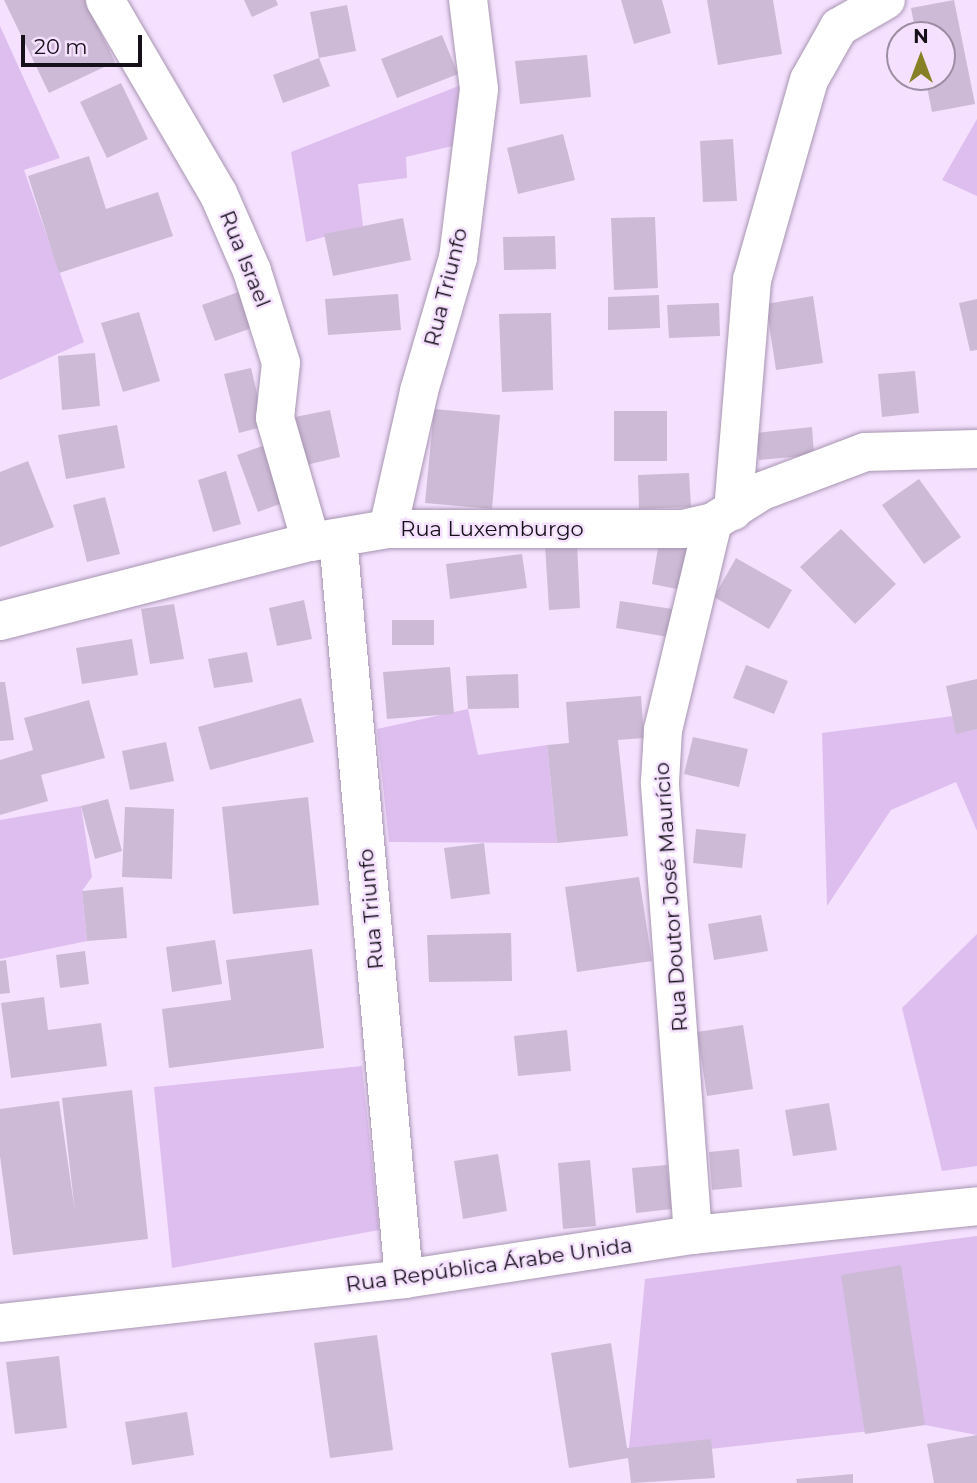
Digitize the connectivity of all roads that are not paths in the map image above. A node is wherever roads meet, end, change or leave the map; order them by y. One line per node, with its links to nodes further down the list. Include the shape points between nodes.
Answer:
1 (105, 0): 7 (street, Rua Israel, via 218,193 252,271 279,352 282,378 275,418)
2 (468, 0): 6 (street, Rua Triunfo, via 479,89 458,258 419,391)
3 (886, 0): 5 (street, Rua Doutor José Maurício, via 839,27 809,80 752,279)
4 (977, 449): 5 (street, Rua Luxemburgo, via 864,452 762,491)
5 (723, 516): 6 (street, Rua Luxemburgo, via 683,529); 10 (street, Rua Doutor José Maurício, via 663,730 660,782)
6 (388, 529): 7 (street, Rua Luxemburgo)
7 (324, 540): 8 (street, Rua Luxemburgo); 11 (street, Rua Triunfo)
8 (0, 621)
9 (977, 1206): 10 (street, Rua República Árabe Unida)
10 (693, 1235): 11 (street, Rua República Árabe Unida)
11 (404, 1279): 12 (street, Rua República Árabe Unida)
12 (0, 1323)

